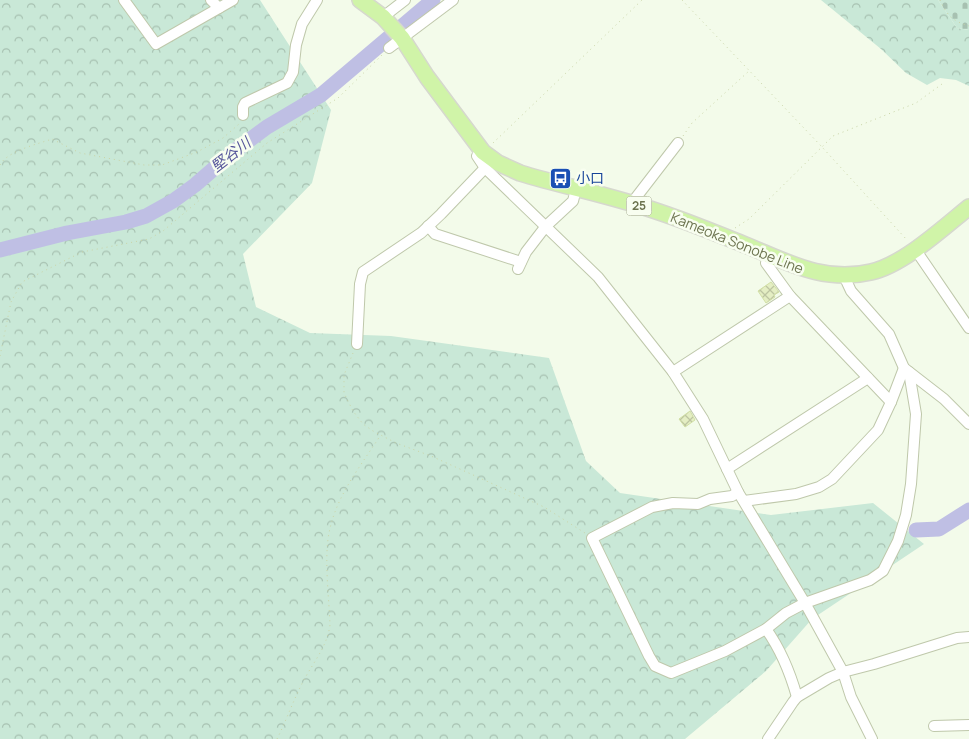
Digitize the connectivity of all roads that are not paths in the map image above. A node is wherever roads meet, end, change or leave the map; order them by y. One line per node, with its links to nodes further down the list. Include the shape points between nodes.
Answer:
1 (124, 0): 8 (street, via 156,44)
2 (211, 0): 8 (street)
3 (233, 0): 8 (street)
4 (316, 0): 12 (street, via 302,24 293,72 287,83 245,103)
5 (360, 0): 9 (main road, Kameoka Sonobe Line / 25)
6 (405, 0): 9 (street)
7 (454, 0): 10 (street)
8 (219, 8)
9 (383, 17): 10 (main road, Kameoka Sonobe Line / 25)
10 (402, 38): 11 (street); 14 (main road, Kameoka Sonobe Line / 25)
11 (388, 48)
12 (243, 115)
13 (678, 142): 17 (street)
14 (483, 152): 15 (street, via 477,156); 16 (main road, Kameoka Sonobe Line / 25, via 520,173)
15 (485, 168): 19 (street); 20 (street)
16 (576, 189): 17 (main road, Kameoka Sonobe Line / 25); 20 (street, via 573,201)
17 (631, 204): 22 (main road, Kameoka Sonobe Line / 25, via 658,211)
18 (969, 207): 21 (main road, Kameoka Sonobe Line / 25)
19 (428, 226): 20 (street, via 435,234 520,266 526,252); 26 (street, via 363,272)
20 (546, 226): 28 (street, via 598,277)
21 (915, 249): 23 (main road, Kameoka Sonobe Line / 25, via 874,272); 25 (street)
22 (769, 255): 23 (main road, Kameoka Sonobe Line / 25, via 808,271); 24 (street, via 766,263)
23 (844, 276): 27 (street, via 851,291 889,334)
24 (790, 296): 28 (street); 29 (street)
25 (969, 328)
26 (357, 344)
27 (907, 370): 30 (street); 31 (street); 35 (street, via 916,414 911,484 906,515 892,556 883,571 870,580)
28 (673, 372): 32 (street, via 703,418)
29 (868, 378): 30 (street); 32 (street)
30 (891, 402): 34 (street, via 878,430 832,478 819,487)
31 (969, 424)
32 (727, 469): 33 (street)
33 (738, 492): 34 (street); 36 (street, via 698,504 673,503 652,507 592,538 655,666 671,673 725,651)
34 (744, 502): 35 (street)
35 (804, 603): 36 (street); 38 (street)
36 (766, 629): 39 (street, via 789,668)
37 (969, 637): 38 (street)
38 (843, 672): 39 (street); 43 (street)
39 (797, 697): 42 (street)
40 (969, 725): 41 (street)
41 (934, 726)
42 (768, 739)
43 (872, 739)

